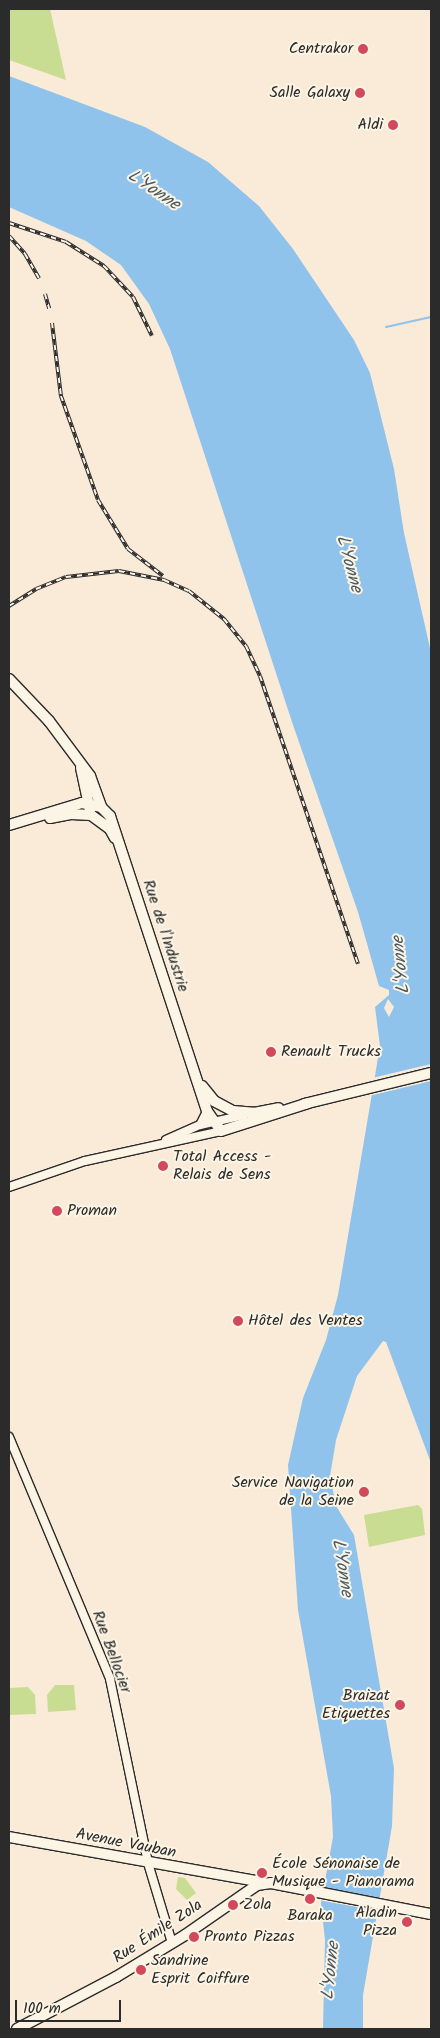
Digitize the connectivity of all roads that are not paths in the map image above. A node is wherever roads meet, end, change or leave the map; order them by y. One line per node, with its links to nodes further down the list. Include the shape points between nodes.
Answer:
1 (9, 679): 2 (main road, via 49,721)
2 (80, 764): 3 (main road); 4 (main road, via 90,776)
3 (85, 784): 4 (main road); 5 (main road)
4 (96, 803): 5 (main road); 6 (main road); 8 (main road, Rue de l'Industrie, via 114,824)
5 (72, 805): 7 (main road)
6 (91, 815): 7 (main road, via 70,814); 8 (main road, via 110,829)
7 (9, 826)
8 (120, 845): 10 (main road, Rue de l'Industrie)
9 (431, 1073): 11 (main road)
10 (196, 1078): 12 (main road, Rue de l'Industrie); 13 (main road, Rue de l'Industrie, via 214,1101 233,1111)
11 (308, 1103): 13 (main road); 16 (main road)
12 (207, 1111): 14 (main road, Rue de l'Industrie); 15 (street)
13 (254, 1113): 14 (street)
14 (213, 1121): 15 (street); 16 (main road, Rue de l'Industrie)
15 (200, 1125): 17 (street)
16 (221, 1131): 17 (street)
17 (162, 1143): 18 (street, via 67,1167)
18 (9, 1187)
19 (9, 1437): 21 (street, Rue Bellocier, via 110,1679)
20 (9, 1838): 21 (main road, Avenue Vauban)
21 (148, 1863): 22 (main road, Avenue Vauban); 26 (street, Rue Bellocier)
22 (237, 1880): 23 (main road, Avenue Vauban); 24 (main road)
23 (271, 1883): 24 (main road, Rue Émile Zola, via 257,1885); 25 (main road, Rue Émile Zola)
24 (241, 1893): 26 (main road, Rue Émile Zola)
25 (431, 1914)
26 (172, 1943): 27 (main road, Rue Émile Zola, via 111,1980)
27 (17, 2029)

